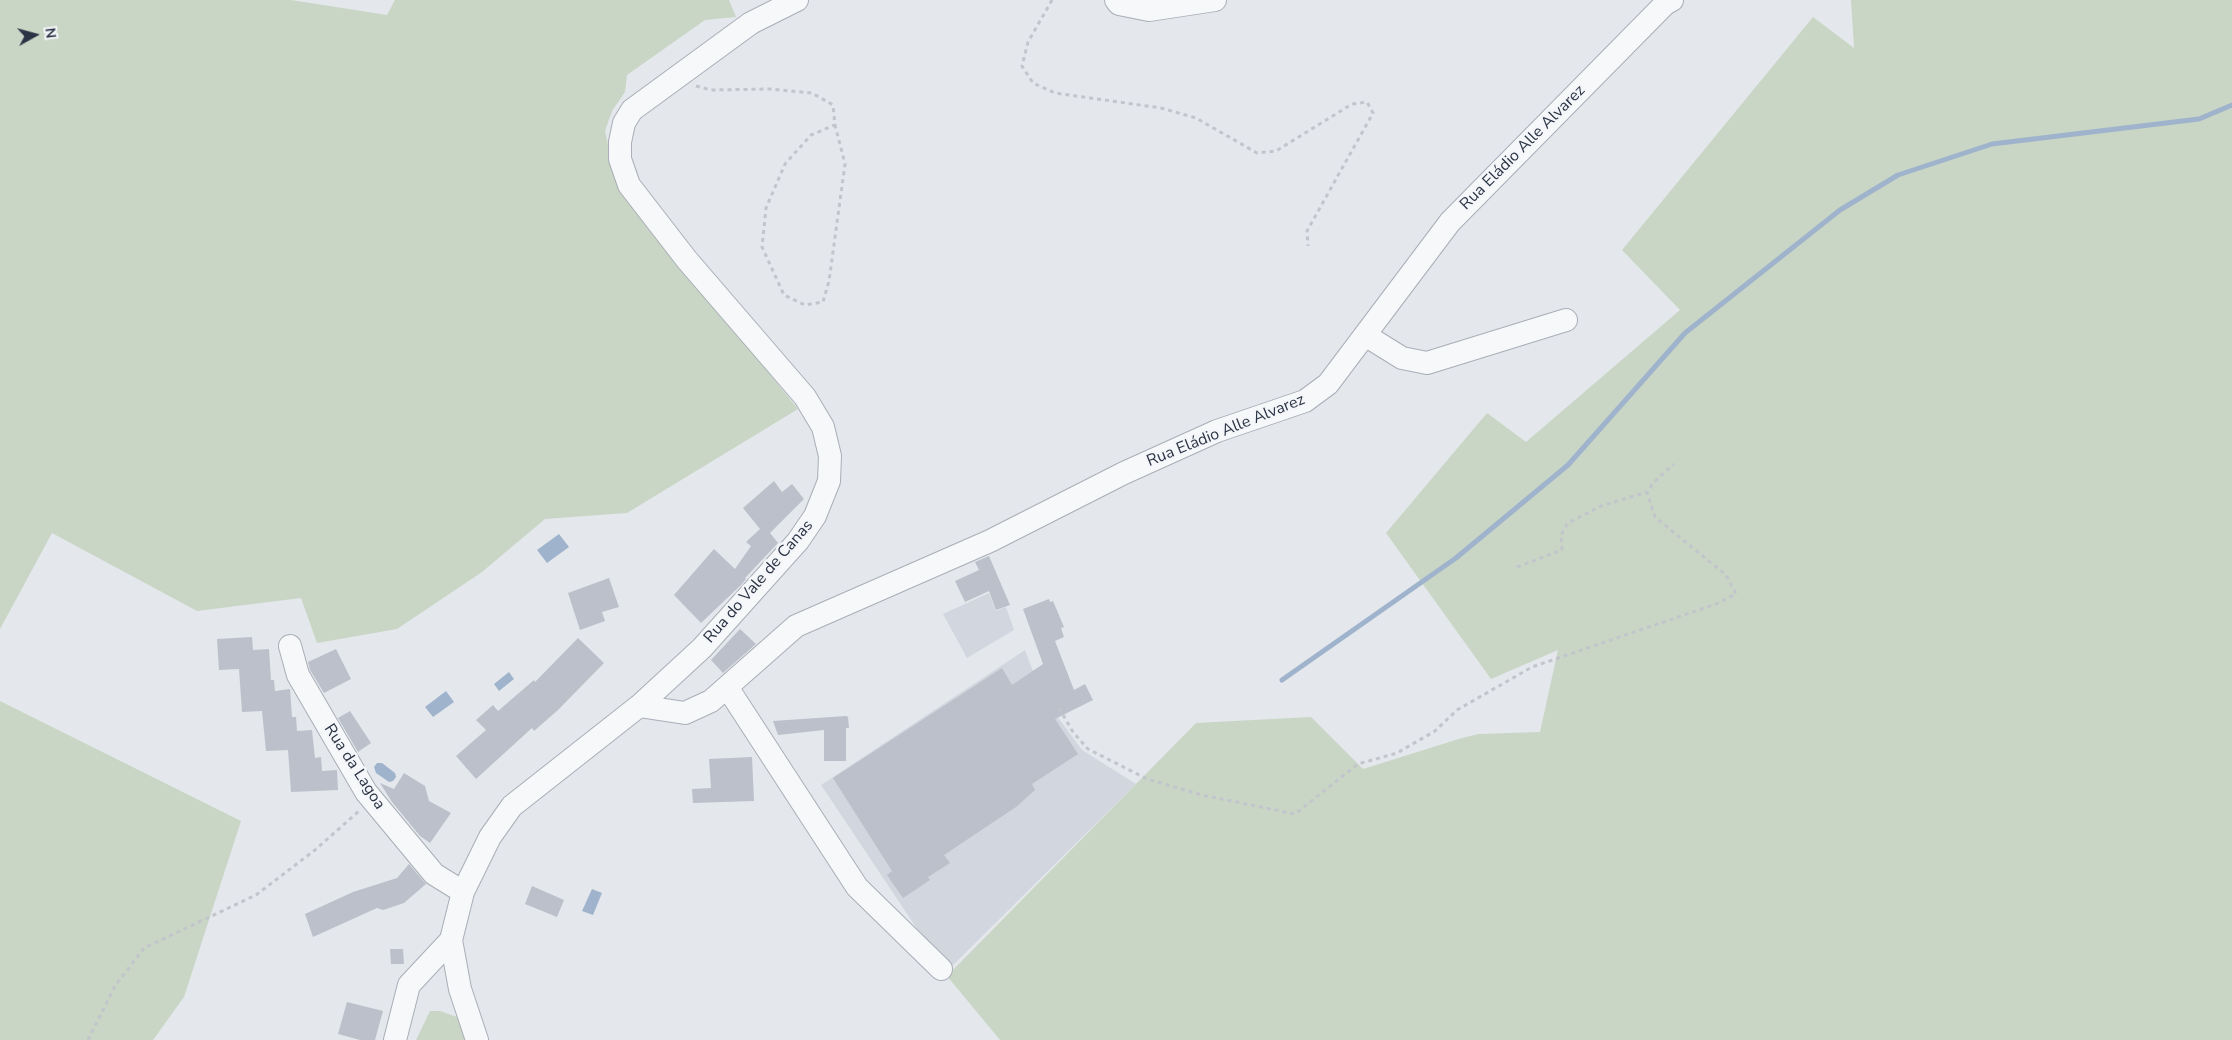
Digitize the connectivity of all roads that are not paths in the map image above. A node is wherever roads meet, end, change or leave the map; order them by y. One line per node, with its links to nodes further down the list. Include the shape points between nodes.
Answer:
1 (796, 0): 9 (street, Rua do Vale de Canas, via 750,22 632,110 624,124 620,159 629,185 687,260 805,397 823,427 830,456 828,481 815,516 798,541 702,648)
2 (1116, 0): 3 (street, via 1118,4 1149,10)
3 (1215, 0)
4 (1672, 0): 6 (street, Rua Eládio Alle Alvarez, via 1450,222)
5 (1566, 320): 6 (street, via 1427,363 1402,358)
6 (1365, 335): 8 (street, Rua Eládio Alle Alvarez, via 1328,384 1305,401 1217,431 990,540 796,626)
7 (290, 646): 10 (street, Rua da Lagoa, via 298,676 373,800 434,874)
8 (727, 688): 9 (street, Rua Eládio Alle Alvarez, via 711,702 685,713); 12 (street, via 857,887)
9 (639, 706): 10 (street, Rua do Vale de Canas, via 512,806 490,837)
10 (463, 892): 11 (street, Rua do Vale de Canas)
11 (451, 940): 13 (street, via 409,985); 14 (street, Rua do Vale de Canas, via 460,989)
12 (941, 969)
13 (395, 1040)
14 (477, 1040)

